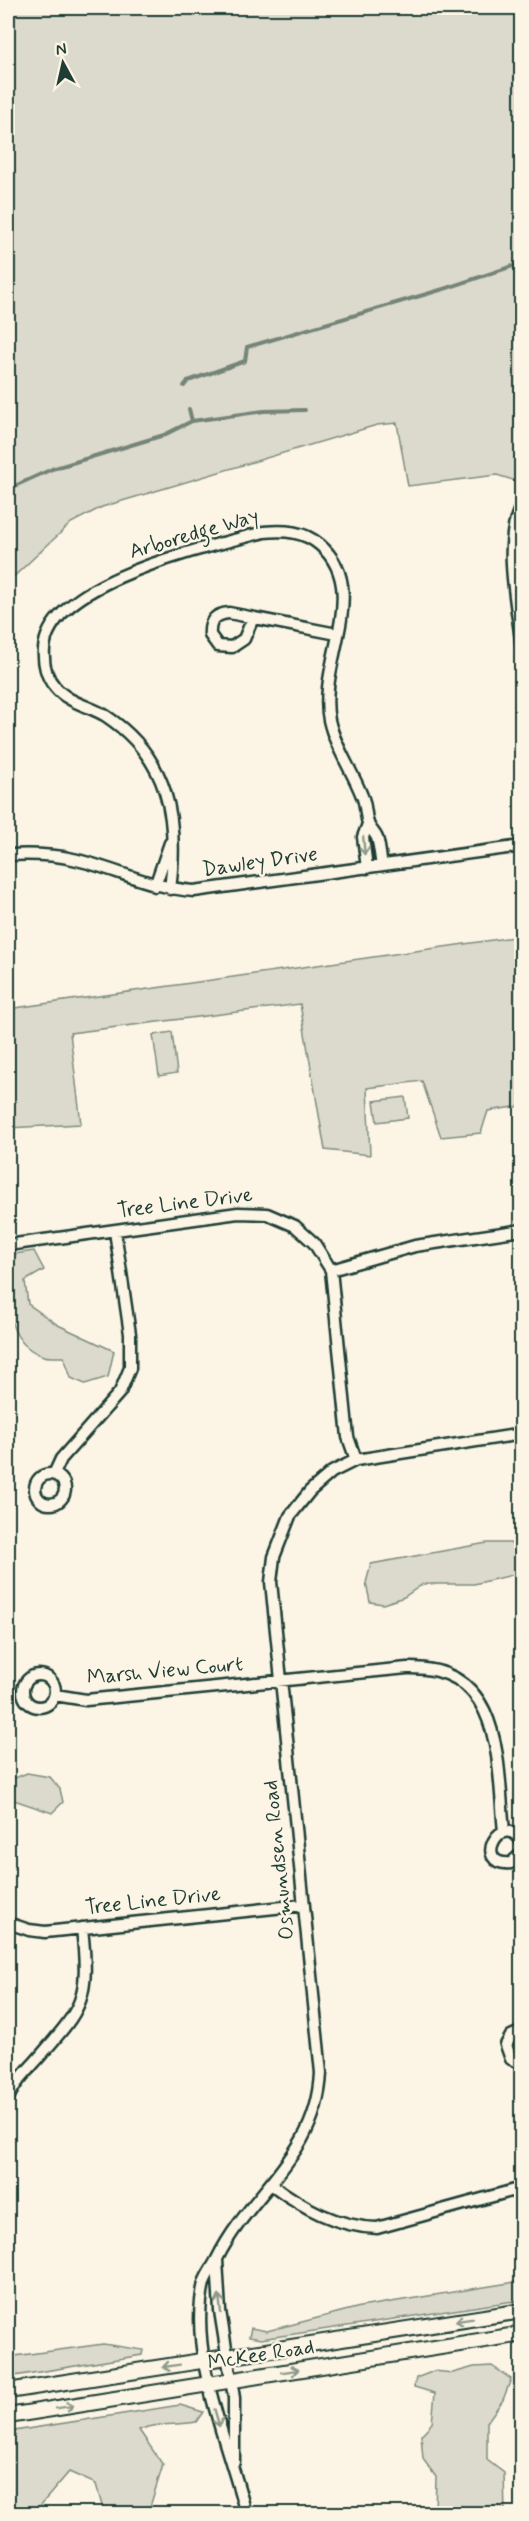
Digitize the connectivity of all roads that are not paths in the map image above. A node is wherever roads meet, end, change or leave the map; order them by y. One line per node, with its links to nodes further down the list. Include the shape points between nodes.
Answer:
1 (522, 505): 4 (street, via 511,543)
2 (253, 618): 3 (street)
3 (337, 634): 5 (street, Arboredge Way, via 328,685 329,720 362,796); 6 (street, Arboredge Way, via 343,600 340,572 316,541 282,530 144,565 86,595 53,624 47,633 44,655 51,681 65,697 115,722 149,756 169,800)
4 (522, 648)
5 (368, 824): 9 (street, Arboredge Way, via 376,837); 10 (street, Arboredge Way, one-way to 10, via 363,837)
6 (171, 840): 11 (street, Arboredge Way); 12 (street, Arboredge Way)
7 (522, 846): 9 (street, Dawley Drive)
8 (8, 855): 11 (street, Dawley Drive, via 73,859)
9 (382, 866): 10 (street, Dawley Drive)
10 (367, 868): 12 (street, Dawley Drive, via 217,889)
11 (155, 886): 12 (street, Dawley Drive)
12 (170, 889)
13 (522, 1230): 16 (street, via 408,1247)
14 (115, 1231): 15 (street, Tree Line Drive); 16 (street, Tree Line Drive, via 238,1213 267,1214 306,1234); 19 (street, via 130,1334 130,1368 116,1399 61,1459)
15 (8, 1245)
16 (331, 1270): 18 (street, Tree Line Drive, via 348,1437)
17 (522, 1434): 18 (street)
18 (356, 1460): 20 (street, Osmundsen Road, via 310,1491 280,1535 271,1582)
19 (54, 1474)
20 (279, 1681): 21 (street, Marsh View Court, via 86,1700); 22 (street, Marsh View Court, via 424,1667 441,1671 467,1686 479,1698 490,1720); 25 (street, Osmundsen Road)
21 (55, 1695)
22 (504, 1832): 23 (street, via 515,1834); 24 (street, via 495,1837 491,1846 496,1860 511,1863)
23 (522, 1842)
24 (522, 1853)
25 (303, 1905): 27 (street, Tree Line Drive); 31 (street, Osmundsen Road, via 320,2081 306,2135)
26 (8, 1923): 27 (street, Tree Line Drive, via 45,1932)
27 (82, 1928): 30 (street, via 86,1978 79,2007 18,2081)
28 (522, 2031): 29 (street, via 511,2036 506,2045 511,2060)
29 (522, 2064)
30 (8, 2099)
31 (271, 2184): 32 (street, via 291,2198 355,2228 376,2228); 33 (street, Osmundsen Road, via 229,2236)
32 (522, 2188)
33 (217, 2260): 36 (street, Osmundsen Road, one-way to 33, via 220,2311); 37 (street, Osmundsen Road, via 204,2287 202,2338)
34 (522, 2311): 36 (main road, McKee Road, one-way to 36)
35 (522, 2334): 38 (main road, McKee Road, one-way to 35)
36 (229, 2356): 37 (main road, McKee Road); 38 (street, Osmundsen Road)
37 (206, 2360): 39 (street, Osmundsen Road); 40 (main road, McKee Road, one-way to 40)
38 (232, 2381): 39 (main road, McKee Road); 42 (street, Osmundsen Road)
39 (209, 2384): 41 (main road, McKee Road, one-way to 39); 42 (street, Osmundsen Road, one-way to 42)
40 (8, 2391)
41 (8, 2416)
42 (234, 2466): 43 (street, Osmundsen Road)
43 (246, 2514)

